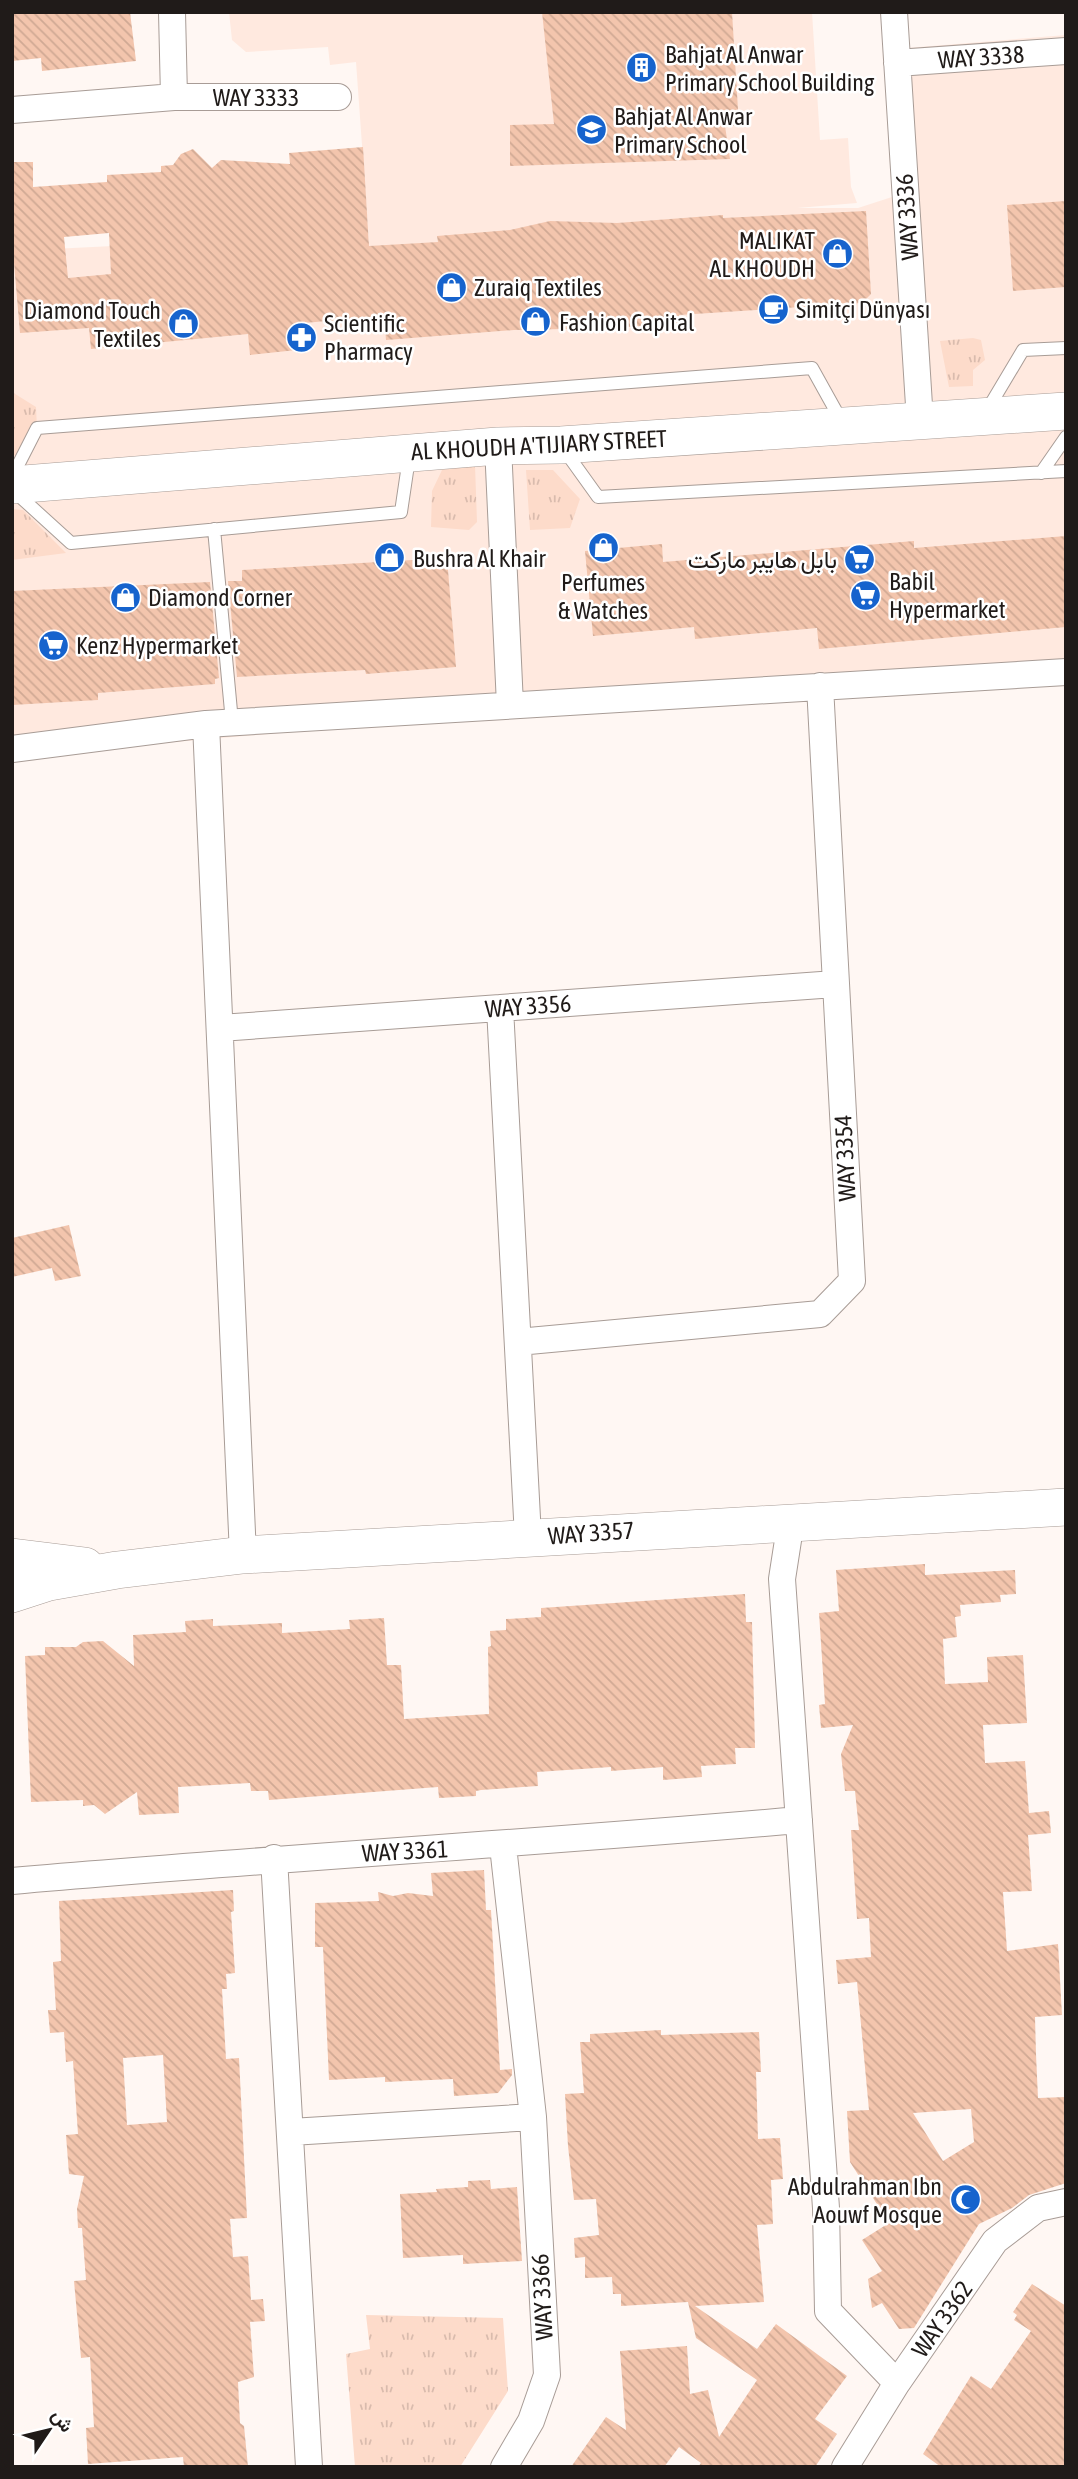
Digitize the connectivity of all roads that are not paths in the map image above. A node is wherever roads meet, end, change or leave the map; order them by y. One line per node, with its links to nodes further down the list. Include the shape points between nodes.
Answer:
1 (172, 12): 5 (street)
2 (894, 12): 4 (street, WAY 3336)
3 (1066, 51): 4 (street, WAY 3338)
4 (897, 62): 11 (street, WAY 3336)
5 (174, 97): 6 (street, WAY 3333); 7 (street, WAY 3333)
6 (338, 97)
7 (12, 110)
8 (1066, 348): 10 (lane, via 1023,350)
9 (1066, 411): 10 (street, AL KHOUDH A'TIJIARY STREET)
10 (983, 416): 11 (street, AL KHOUDH A'TIJIARY STREET)
11 (920, 421): 12 (street, AL KHOUDH A'TIJIARY STREET)
12 (844, 426): 14 (street, AL KHOUDH A'TIJIARY STREET); 19 (lane, via 812,368 37,428)
13 (1066, 437): 18 (lane)
14 (561, 445): 15 (street, AL KHOUDH A'TIJIARY STREET); 18 (lane, via 598,497)
15 (498, 446): 16 (street, AL KHOUDH A'TIJIARY STREET); 24 (street)
16 (410, 453): 20 (street, AL KHOUDH A'TIJIARY STREET); 21 (lane, via 401,512)
17 (1066, 471): 18 (lane)
18 (1041, 473)
19 (12, 477)
20 (12, 487): 21 (lane, via 71,543)
21 (214, 529): 25 (lane)
22 (1066, 672): 23 (street)
23 (820, 687): 24 (street); 27 (street, WAY 3354)
24 (510, 705): 25 (street)
25 (219, 723): 26 (street); 29 (street)
26 (12, 750)
27 (835, 984): 28 (street, WAY 3356); 30 (street, WAY 3354, via 852,1281 820,1314)
28 (500, 1008): 29 (street, WAY 3356); 30 (street)
29 (220, 1028): 34 (street)
30 (518, 1342): 33 (street)
31 (1066, 1507): 32 (street, WAY 3357)
32 (791, 1521): 33 (street, WAY 3357); 38 (street, via 782,1579)
33 (528, 1537): 34 (street, WAY 3357)
34 (243, 1555): 36 (street, WAY 3357)
35 (12, 1557): 36 (street, WAY 3357)
36 (117, 1570): 37 (street, WAY 3357)
37 (12, 1594)
38 (799, 1820): 39 (street, WAY 3361); 45 (street, via 826,2208 828,2311)
39 (503, 1846): 40 (street, WAY 3361); 42 (street, WAY 3366)
40 (274, 1858): 41 (street, WAY 3361); 43 (street)
41 (12, 1881)
42 (533, 2117): 43 (street); 47 (street, WAY 3366, via 547,2375 531,2421)
43 (291, 2132): 46 (street)
44 (1066, 2202): 45 (street, WAY 3362, via 1038,2208 995,2241)
45 (898, 2383): 48 (street, WAY 3362)
46 (309, 2467)
47 (503, 2467)
48 (845, 2467)

